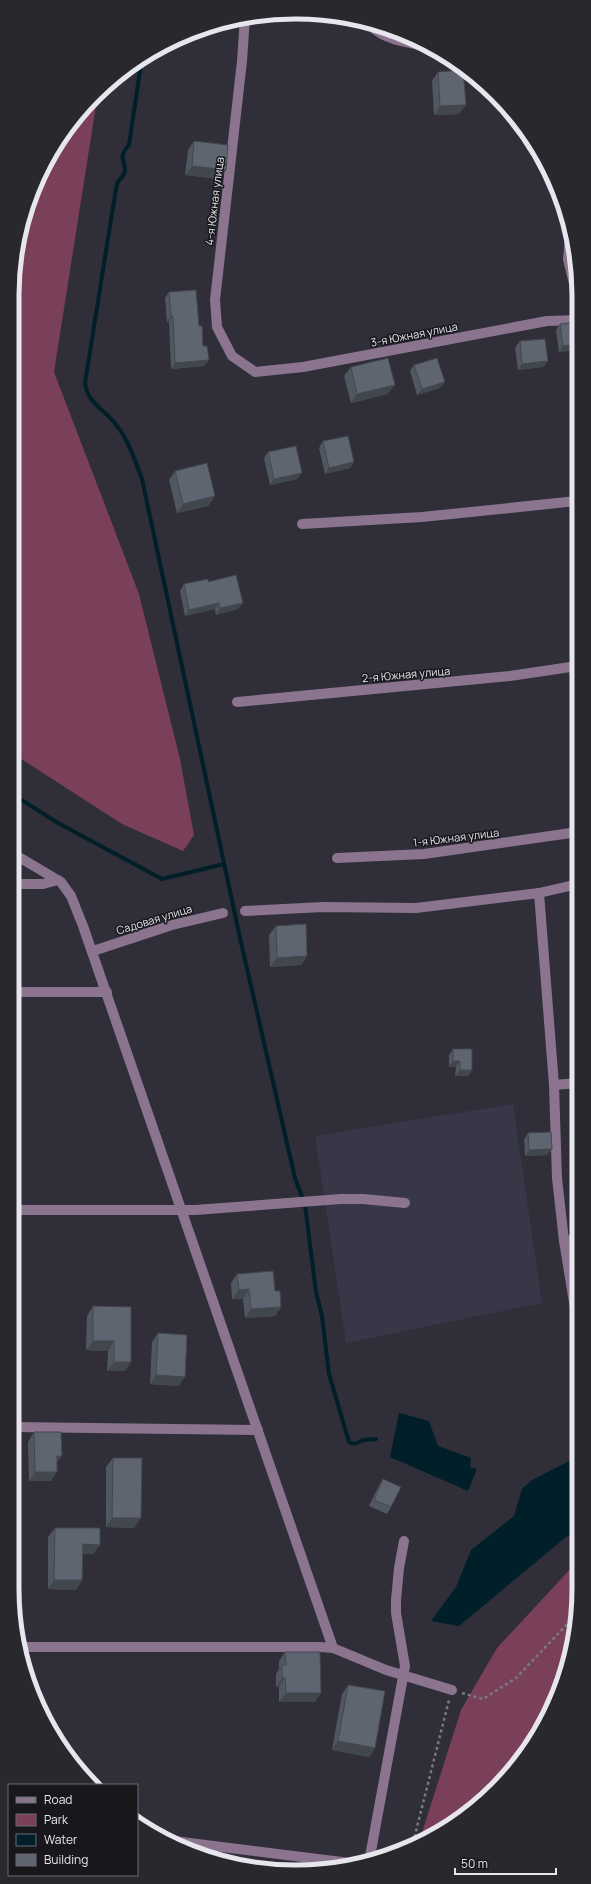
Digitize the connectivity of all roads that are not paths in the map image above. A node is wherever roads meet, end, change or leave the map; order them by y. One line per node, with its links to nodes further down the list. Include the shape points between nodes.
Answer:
1 (245, 24): 7 (street, 4-я Южная улица, via 215,300 217,327 232,356)
2 (380, 32): 3 (street)
3 (405, 42)
4 (569, 252): 5 (street)
5 (571, 271)
6 (572, 320): 7 (street, 3-я Южная улица, via 547,321 303,367)
7 (255, 372)
8 (572, 501): 9 (street, via 422,517)
9 (302, 524)
10 (572, 667): 11 (street, 2-я Южная улица, via 510,676)
11 (237, 702)
12 (572, 833): 14 (street, 1-я Южная улица, via 424,854)
13 (19, 857): 15 (street)
14 (337, 858)
15 (58, 880): 16 (street, via 43,884); 21 (street, via 71,896)
16 (19, 884)
17 (572, 885): 18 (street)
18 (539, 893): 19 (street, via 416,908 323,907); 25 (street)
19 (245, 911)
20 (223, 913): 21 (street, Садовая улица, via 172,924)
21 (93, 951): 23 (street)
22 (19, 992): 23 (street)
23 (107, 992): 28 (street)
24 (572, 1084): 25 (street)
25 (554, 1085): 30 (street, via 557,1178)
26 (405, 1204): 28 (street, via 370,1199 342,1199)
27 (19, 1210): 28 (street)
28 (182, 1210): 33 (street)
29 (572, 1240): 30 (street)
30 (564, 1241): 31 (street)
31 (572, 1294)
32 (19, 1427): 33 (street)
33 (258, 1430): 36 (street)
34 (404, 1541): 37 (street, via 396,1600 405,1658)
35 (25, 1646): 36 (street)
36 (333, 1648): 37 (street)
37 (403, 1675): 38 (street); 40 (street)
38 (452, 1690)
39 (187, 1843): 41 (street)
40 (370, 1855)
41 (339, 1862)

